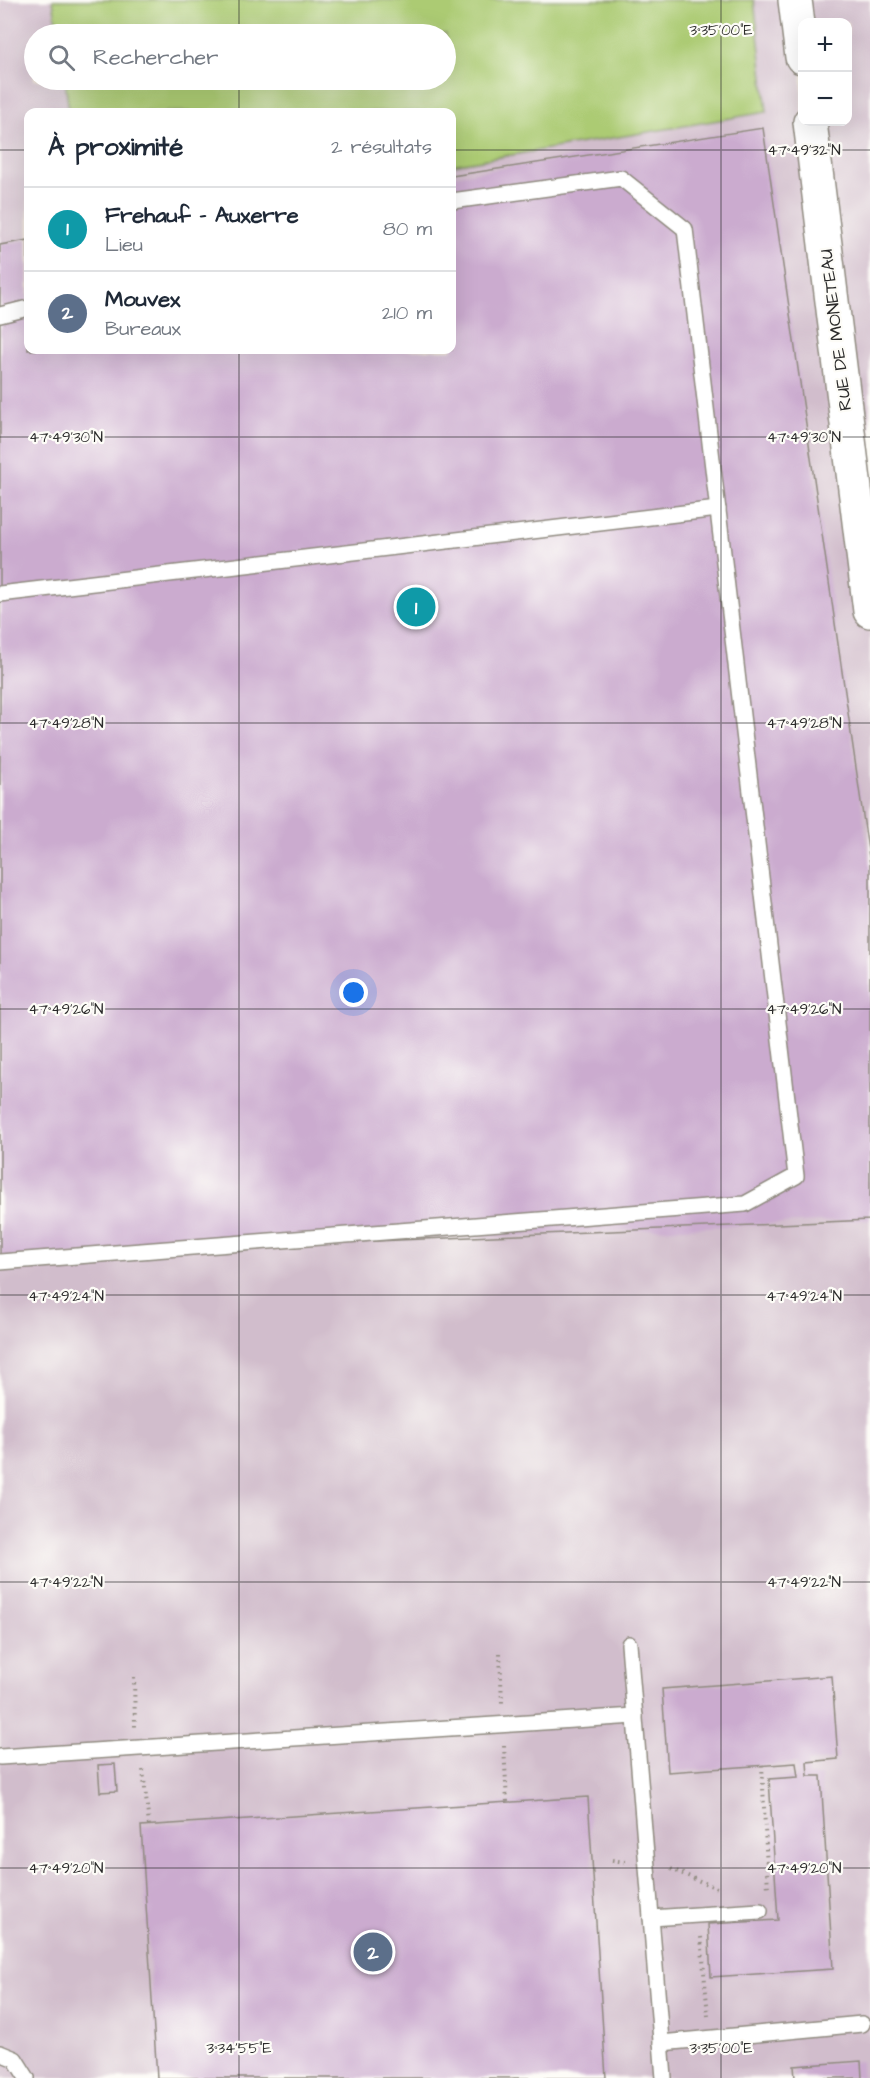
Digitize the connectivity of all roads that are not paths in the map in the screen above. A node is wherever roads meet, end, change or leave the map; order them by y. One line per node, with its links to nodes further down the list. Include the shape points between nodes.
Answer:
1 (795, 0): 2 (main road)
2 (798, 24)
3 (810, 126): 9 (main road, RUE DE MONETEAU)
4 (456, 200): 7 (lane, via 621,178 685,229)
5 (24, 309): 6 (lane)
6 (0, 315)
7 (718, 509): 8 (lane); 10 (lane, via 796,1176 745,1204)
8 (0, 594)
9 (870, 611)
10 (0, 1262)
11 (629, 1644): 12 (lane)
12 (635, 1716): 13 (lane); 15 (lane)
13 (0, 1757)
14 (760, 1909): 15 (lane)
15 (651, 1918): 17 (lane)
16 (862, 2024): 17 (lane)
17 (661, 2043): 20 (lane)
18 (0, 2053): 19 (lane, via 15,2059)
19 (27, 2078)
20 (664, 2078)

